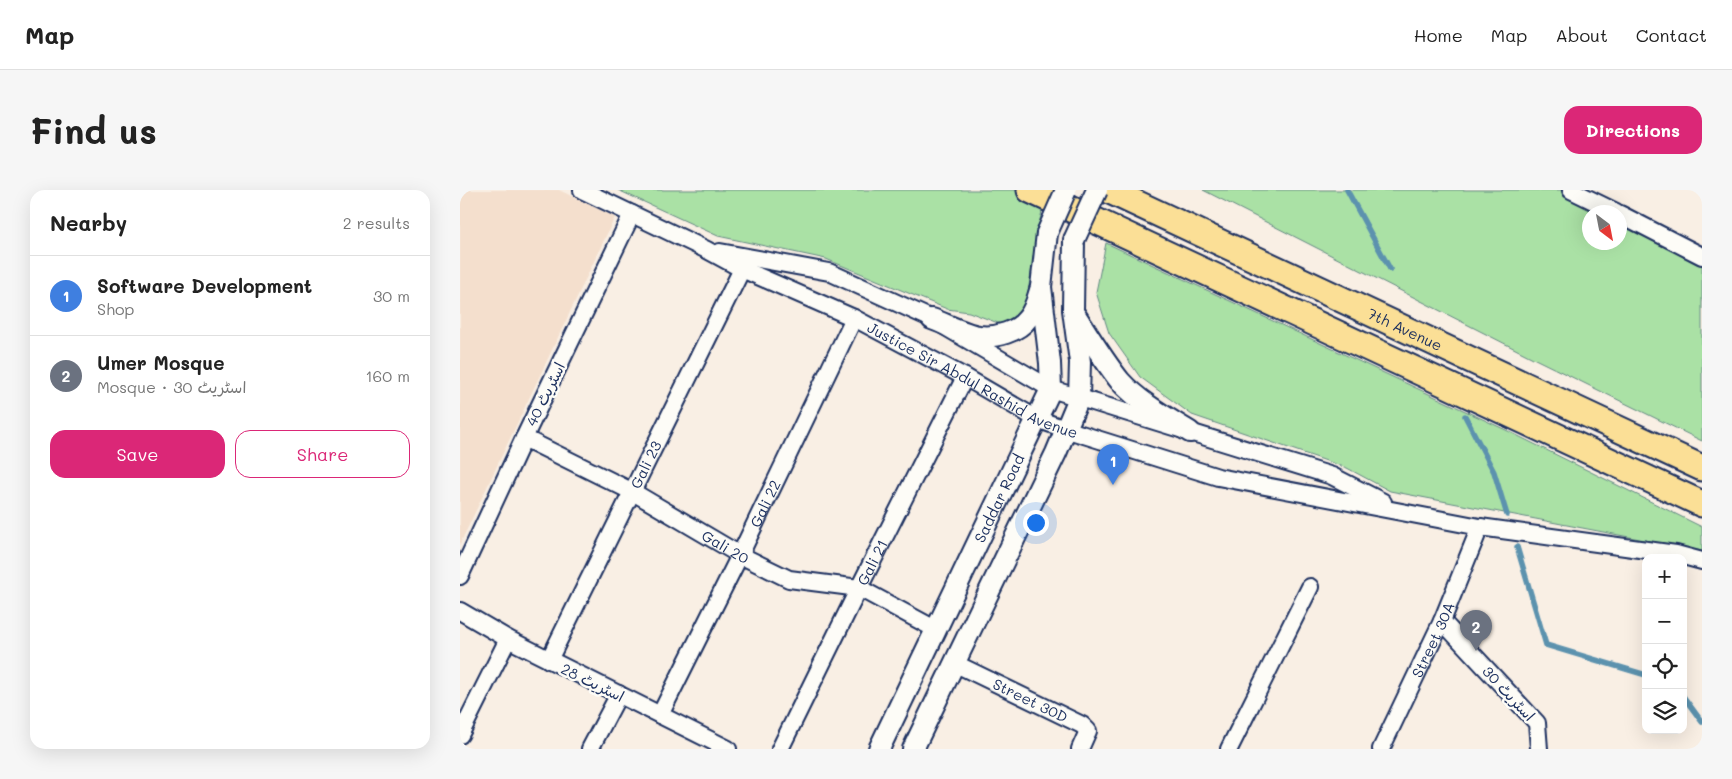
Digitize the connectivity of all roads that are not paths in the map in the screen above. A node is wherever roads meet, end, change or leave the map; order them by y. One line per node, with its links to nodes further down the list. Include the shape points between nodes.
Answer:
1 (582, 190): 8 (street, Justice Sir Abdul Rashid Avenue)
2 (1030, 190): 26 (main road)
3 (1066, 190): 13 (street, Saddar Road, bridge, via 1047,233)
4 (1097, 190): 14 (street, Saddar Road, bridge, via 1074,240)
5 (1108, 190): 24 (main road, 7th Avenue)
6 (1571, 190): 7 (street)
7 (1602, 205)
8 (632, 214): 10 (street, Justice Sir Abdul Rashid Avenue); 23 (street, اسٹریٹ 40)
9 (1627, 218): 11 (street)
10 (707, 250): 12 (street, Justice Sir Abdul Rashid Avenue); 16 (street, Justice Sir Abdul Rashid Avenue, via 829,272)
11 (1702, 256)
12 (742, 270): 15 (street, Justice Sir Abdul Rashid Avenue); 25 (street, Gali 23)
13 (1041, 287): 16 (street, via 1028,319 1002,334 979,336); 18 (street, Saddar Road)
14 (1073, 310): 19 (street, Saddar Road, via 1080,362); 22 (street, via 1121,382 1153,409)
15 (854, 318): 17 (street, Justice Sir Abdul Rashid Avenue); 29 (street, Gali 22)
16 (932, 320): 18 (street, Justice Sir Abdul Rashid Avenue)
17 (965, 377): 20 (street, Justice Sir Abdul Rashid Avenue); 33 (street, Gali 21)
18 (1051, 389): 19 (street, Justice Sir Abdul Rashid Avenue); 20 (street, Saddar Road)
19 (1079, 398): 21 (street, Saddar Road); 22 (street, Justice Sir Abdul Rashid Avenue)
20 (1037, 419): 21 (street, Justice Sir Abdul Rashid Avenue); 36 (street, Saddar Road)
21 (1065, 429): 27 (street, Justice Sir Abdul Rashid Avenue, via 1218,477); 39 (street, Saddar Road)
22 (1190, 432): 27 (street, Justice Sir Abdul Rashid Avenue, via 1332,476)
23 (524, 438): 25 (street, Gali 20); 31 (street, اسٹریٹ 40)
24 (1702, 468)
25 (632, 492): 29 (street, Gali 20); 38 (street, Gali 23)
26 (1702, 504)
27 (1398, 510): 28 (street, Justice Sir Abdul Rashid Avenue)
28 (1480, 527): 30 (street, Justice Sir Abdul Rashid Avenue, via 1676,554); 35 (street, Street 30A)
29 (740, 556): 33 (street, Gali 20, via 789,579); 41 (street, Gali 22)
30 (1702, 561)
31 (460, 576)
32 (1310, 587): 49 (street)
33 (859, 588): 36 (street, Gali 20); 45 (street, Gali 21)
34 (460, 611): 37 (street, اسٹریٹ 28)
35 (1442, 621): 50 (street, Street 30A); 51 (street, اسٹریٹ 30, via 1537,723)
36 (935, 629): 46 (street, Saddar Road)
37 (508, 639): 38 (street, اسٹریٹ 28); 42 (street)
38 (549, 660): 40 (street, اسٹریٹ 28)
39 (954, 663): 47 (street, Saddar Road); 48 (street, Street 30D, via 1082,725 1088,731)
40 (619, 694): 41 (street, اسٹریٹ 28); 43 (street)
41 (660, 715): 44 (street, اسٹریٹ 28)
42 (460, 735)
43 (590, 749)
44 (727, 749)
45 (780, 749)
46 (879, 749)
47 (913, 749)
48 (1080, 749)
49 (1230, 749)
50 (1381, 749)
51 (1538, 749)

